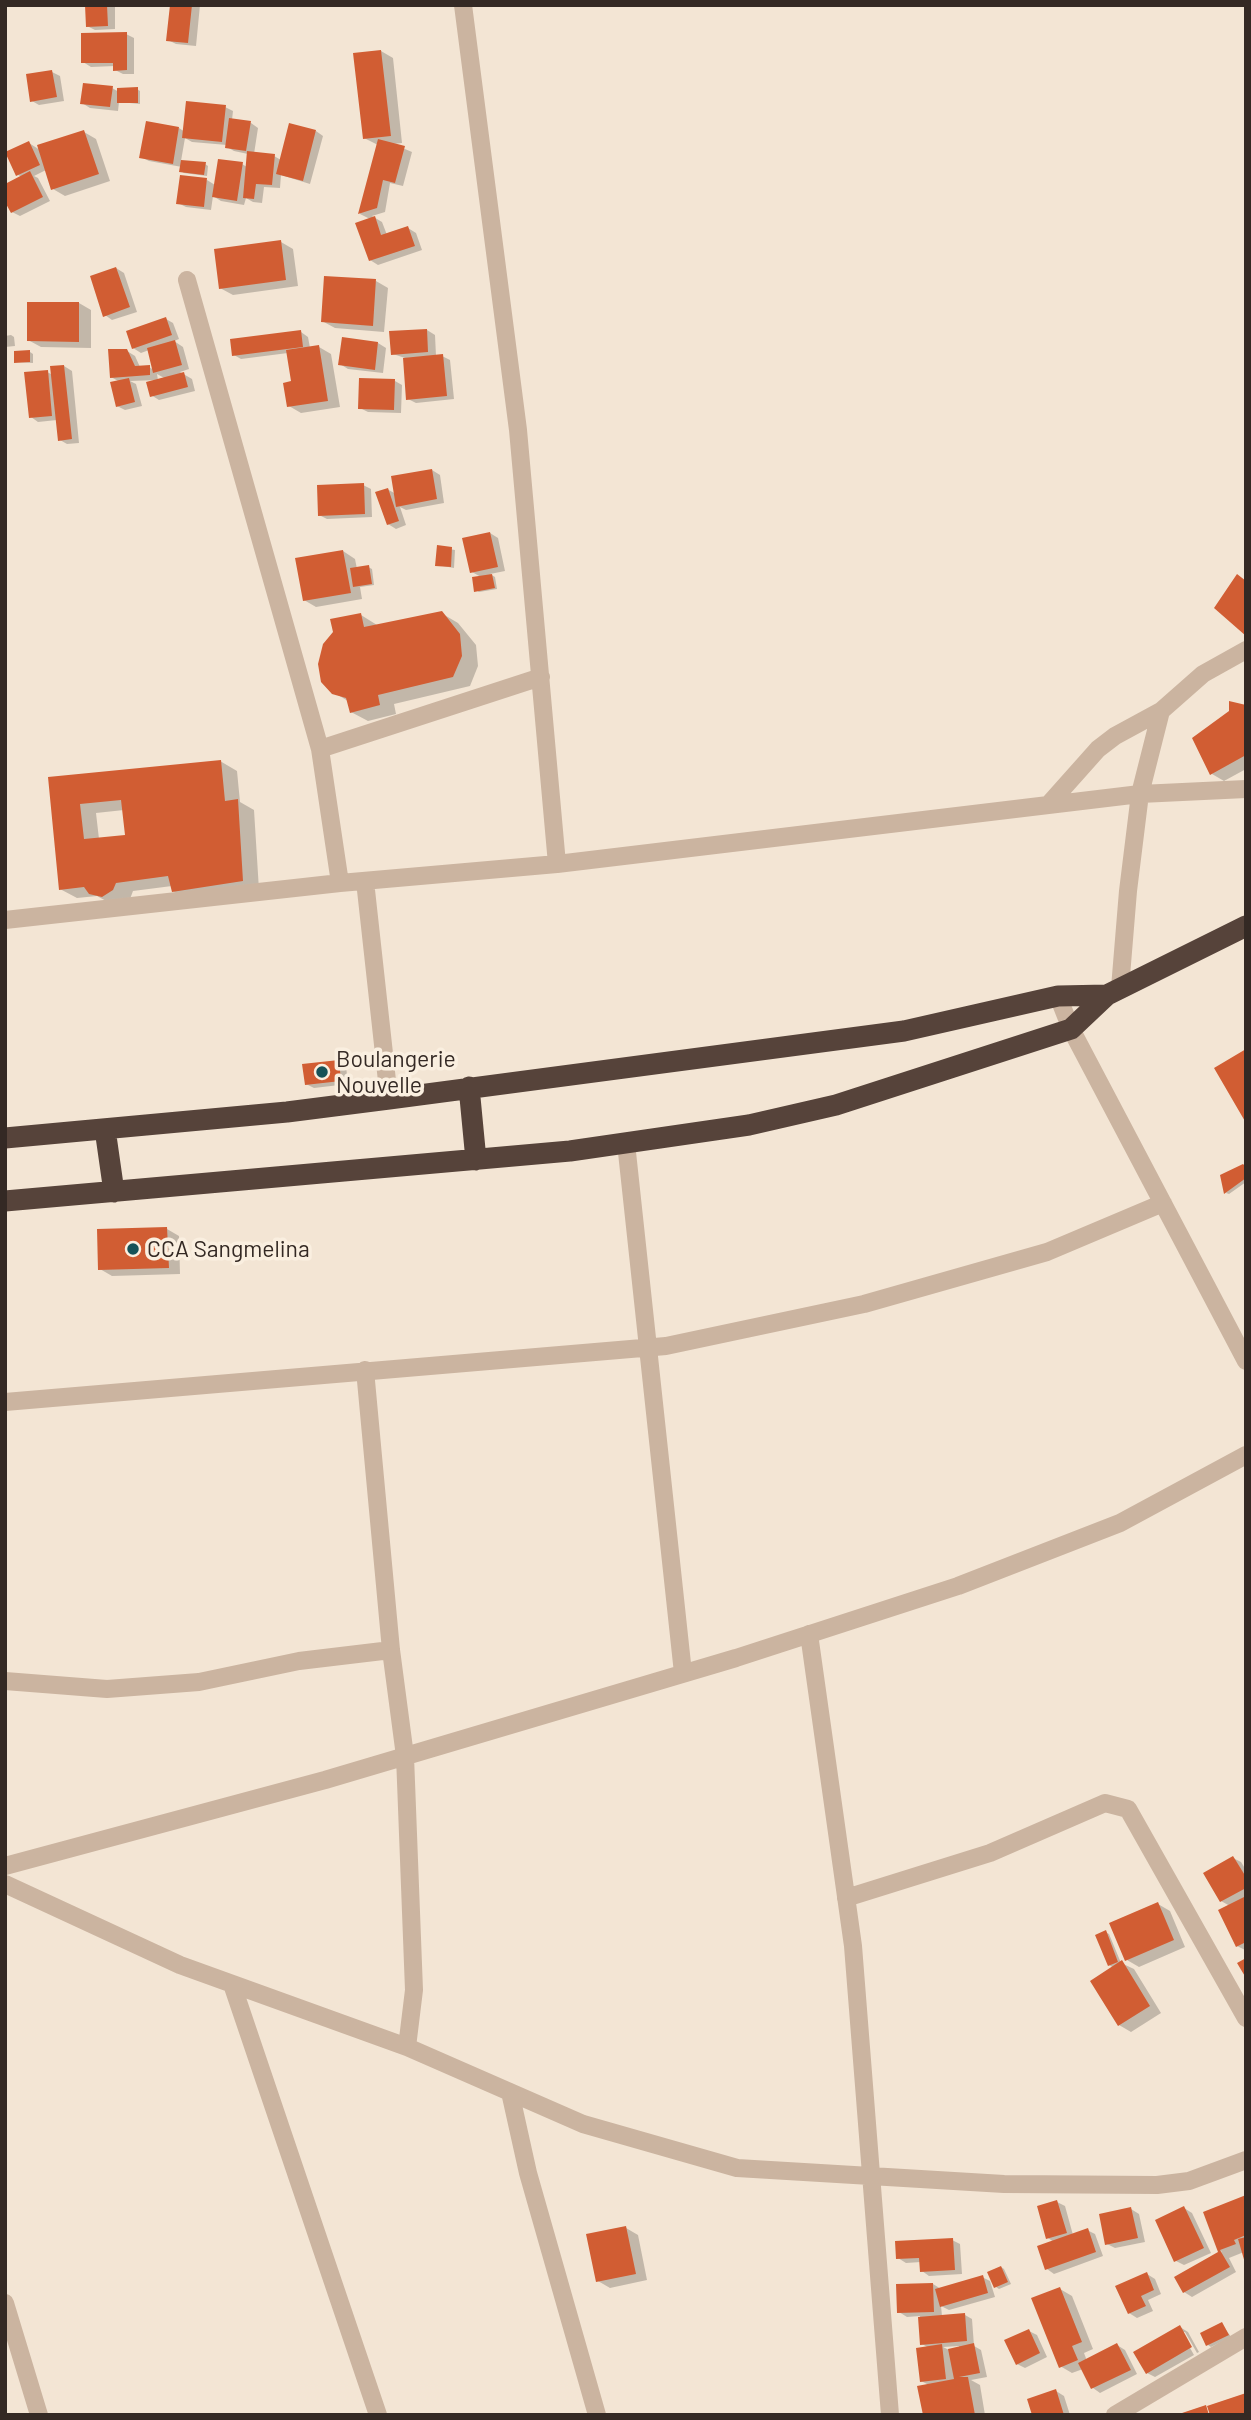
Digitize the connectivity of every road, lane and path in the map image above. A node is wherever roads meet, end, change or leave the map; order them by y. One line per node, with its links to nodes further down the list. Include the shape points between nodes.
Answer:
1 (463, 5): 4 (street, via 519,430)
2 (187, 280): 6 (street)
3 (1246, 650): 5 (street, via 1203,674)
4 (541, 677): 6 (street); 10 (street)
5 (1161, 711): 8 (street); 9 (street, via 1098,749)
6 (320, 749): 12 (street)
7 (1246, 789): 8 (street)
8 (1140, 794): 9 (street); 15 (street)
9 (1049, 804): 10 (street)
10 (558, 864): 11 (street)
11 (365, 881): 12 (street); 19 (street)
12 (340, 883): 13 (street)
13 (5, 920)
14 (1246, 926): 15 (highway)
15 (1114, 992): 16 (highway); 17 (highway)
16 (1058, 996): 17 (street); 18 (highway, via 904,1031)
17 (1072, 1029): 22 (highway, via 836,1105 749,1125); 26 (street)
18 (469, 1087): 19 (highway); 23 (highway)
19 (389, 1099): 20 (highway)
20 (105, 1129): 21 (highway); 24 (highway)
21 (5, 1138)
22 (626, 1143): 23 (highway); 27 (street)
23 (476, 1160): 24 (highway)
24 (114, 1192): 25 (highway)
25 (5, 1201)
26 (1163, 1203): 27 (street, via 1047,1252 864,1304); 28 (street)
27 (648, 1348): 29 (street); 34 (street)
28 (1246, 1361)
29 (365, 1370): 30 (street); 33 (street)
30 (5, 1402)
31 (1246, 1455): 32 (street, via 1119,1523 958,1586)
32 (809, 1634): 34 (street); 39 (street)
33 (391, 1650): 35 (street, via 299,1661 199,1682 107,1689); 36 (street)
34 (683, 1673): 36 (street)
35 (5, 1681)
36 (405, 1756): 37 (street); 42 (street, via 414,1990)
37 (5, 1866)
38 (5, 1884): 40 (street, via 180,1965)
39 (846, 1898): 41 (street, via 990,1853 1105,1803 1118,1805 1128,1809); 45 (street)
40 (232, 1984): 42 (street); 49 (street)
41 (1246, 2018)
42 (407, 2047): 43 (street)
43 (510, 2092): 45 (street, via 583,2124 737,2168); 50 (street, via 528,2173)
44 (1246, 2160): 45 (street, via 1189,2181 1157,2185)
45 (871, 2178): 51 (street)
46 (5, 2303): 48 (street)
47 (1246, 2337): 52 (street)
48 (39, 2415)
49 (378, 2415)
50 (597, 2415)
51 (890, 2415)
52 (1115, 2415)

